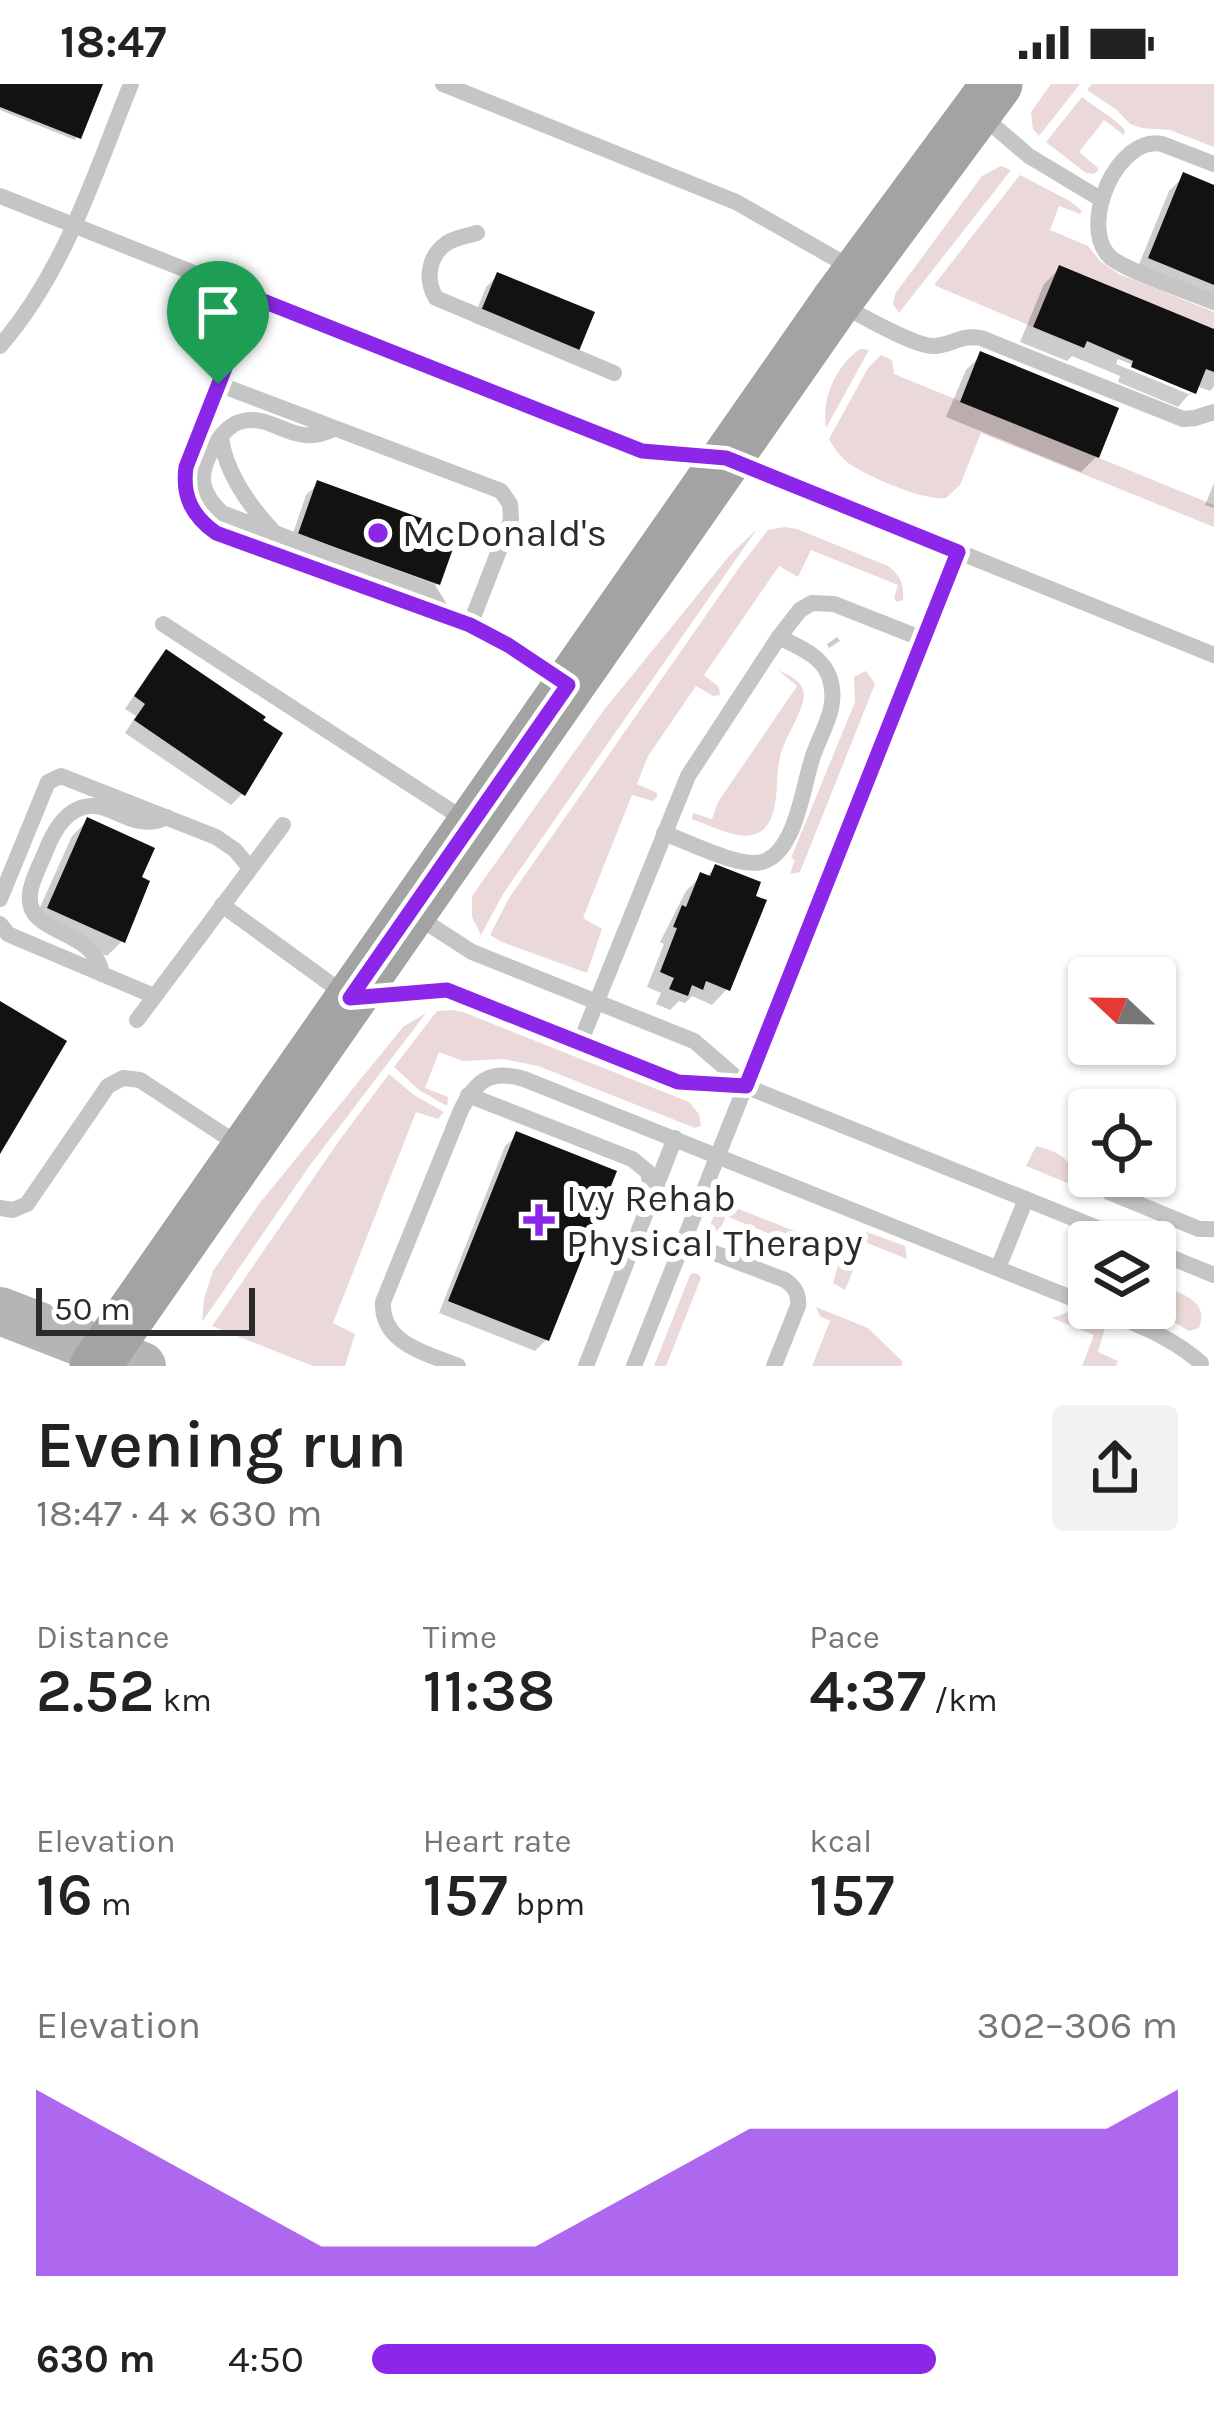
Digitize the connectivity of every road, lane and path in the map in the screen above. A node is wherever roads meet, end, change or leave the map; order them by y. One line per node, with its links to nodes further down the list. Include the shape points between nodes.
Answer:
1 (131, 84): 7 (lane)
2 (443, 84): 9 (lane, via 736,202)
3 (987, 98): 6 (lane, via 1029,156); 9 (main road)
4 (1214, 164): 6 (lane, via 1140,144)
5 (0, 196): 7 (lane)
6 (1102, 200): 11 (lane, via 1098,223 1113,260)
7 (74, 225): 10 (lane); 12 (lane, via 52,274)
8 (477, 233): 13 (lane, via 437,253 429,272 436,298)
9 (847, 287): 15 (lane, via 922,345 981,338 1183,419); 18 (main road)
10 (253, 297): 14 (lane); 18 (lane, via 642,451)
11 (1214, 302)
12 (0, 346)
13 (614, 373)
14 (218, 384): 16 (lane); 21 (lane, via 186,467 197,518 216,533)
15 (1214, 412)
16 (334, 429): 17 (lane, via 300,436 248,420); 23 (lane, via 506,497 512,520)
17 (221, 438): 19 (lane, via 231,472); 19 (lane, via 204,470 206,494 222,513)
18 (726, 458): 20 (lane); 27 (main road)
19 (275, 534): 21 (lane, via 430,592)
20 (958, 552): 25 (lane); 26 (lane)
21 (445, 616): 23 (lane)
22 (163, 624): 29 (lane)
23 (470, 625): 27 (lane)
24 (779, 637): 25 (lane, via 800,610 823,602); 31 (lane, via 688,776); 31 (lane, via 825,667 833,700 783,846 768,860 745,863)
25 (923, 639): 43 (lane)
26 (1214, 655)
27 (568, 685): 29 (main road)
28 (167, 817): 32 (lane, via 226,843); 33 (lane, via 55,777); 37 (lane, via 143,823 97,806 78,808 46,849 32,908 43,923 86,944)
29 (471, 824): 35 (main road)
30 (283, 825): 32 (lane)
31 (664, 833): 40 (lane)
32 (250, 868): 34 (lane)
33 (0, 899)
34 (222, 905): 38 (lane); 39 (lane)
35 (410, 912): 39 (main road); 40 (lane, via 472,952)
36 (0, 924): 37 (lane)
37 (102, 974): 38 (lane)
38 (154, 996): 41 (lane)
39 (350, 998): 42 (lane, via 447,990); 46 (main road)
40 (596, 1003): 42 (lane); 43 (lane, via 694,1041)
41 (137, 1019)
42 (580, 1042): 43 (lane, via 678,1082)
43 (746, 1086): 47 (lane); 50 (lane)
44 (468, 1095): 45 (lane, via 485,1079 512,1075); 48 (lane, via 632,1159 648,1172); 63 (lane, via 382,1312 396,1338)
45 (675, 1138): 47 (lane); 48 (lane)
46 (245, 1149): 51 (lane, via 140,1080 123,1078 108,1086 27,1204); 62 (main road)
47 (718, 1155): 54 (lane); 56 (lane)
48 (652, 1196): 64 (lane)
49 (1122, 1197): 53 (lane)
50 (1026, 1199): 52 (lane); 56 (lane)
51 (0, 1208)
52 (1080, 1221)
53 (1214, 1229)
54 (683, 1241): 65 (lane); 66 (lane, via 793,1286 798,1306)
55 (1176, 1260): 57 (lane)
56 (998, 1268): 58 (lane)
57 (1214, 1275)
58 (1068, 1296)
59 (0, 1311): 62 (street)
60 (1149, 1329): 61 (lane)
61 (1204, 1360)
62 (114, 1361)
63 (458, 1366)
64 (586, 1366)
65 (634, 1366)
66 (774, 1366)

